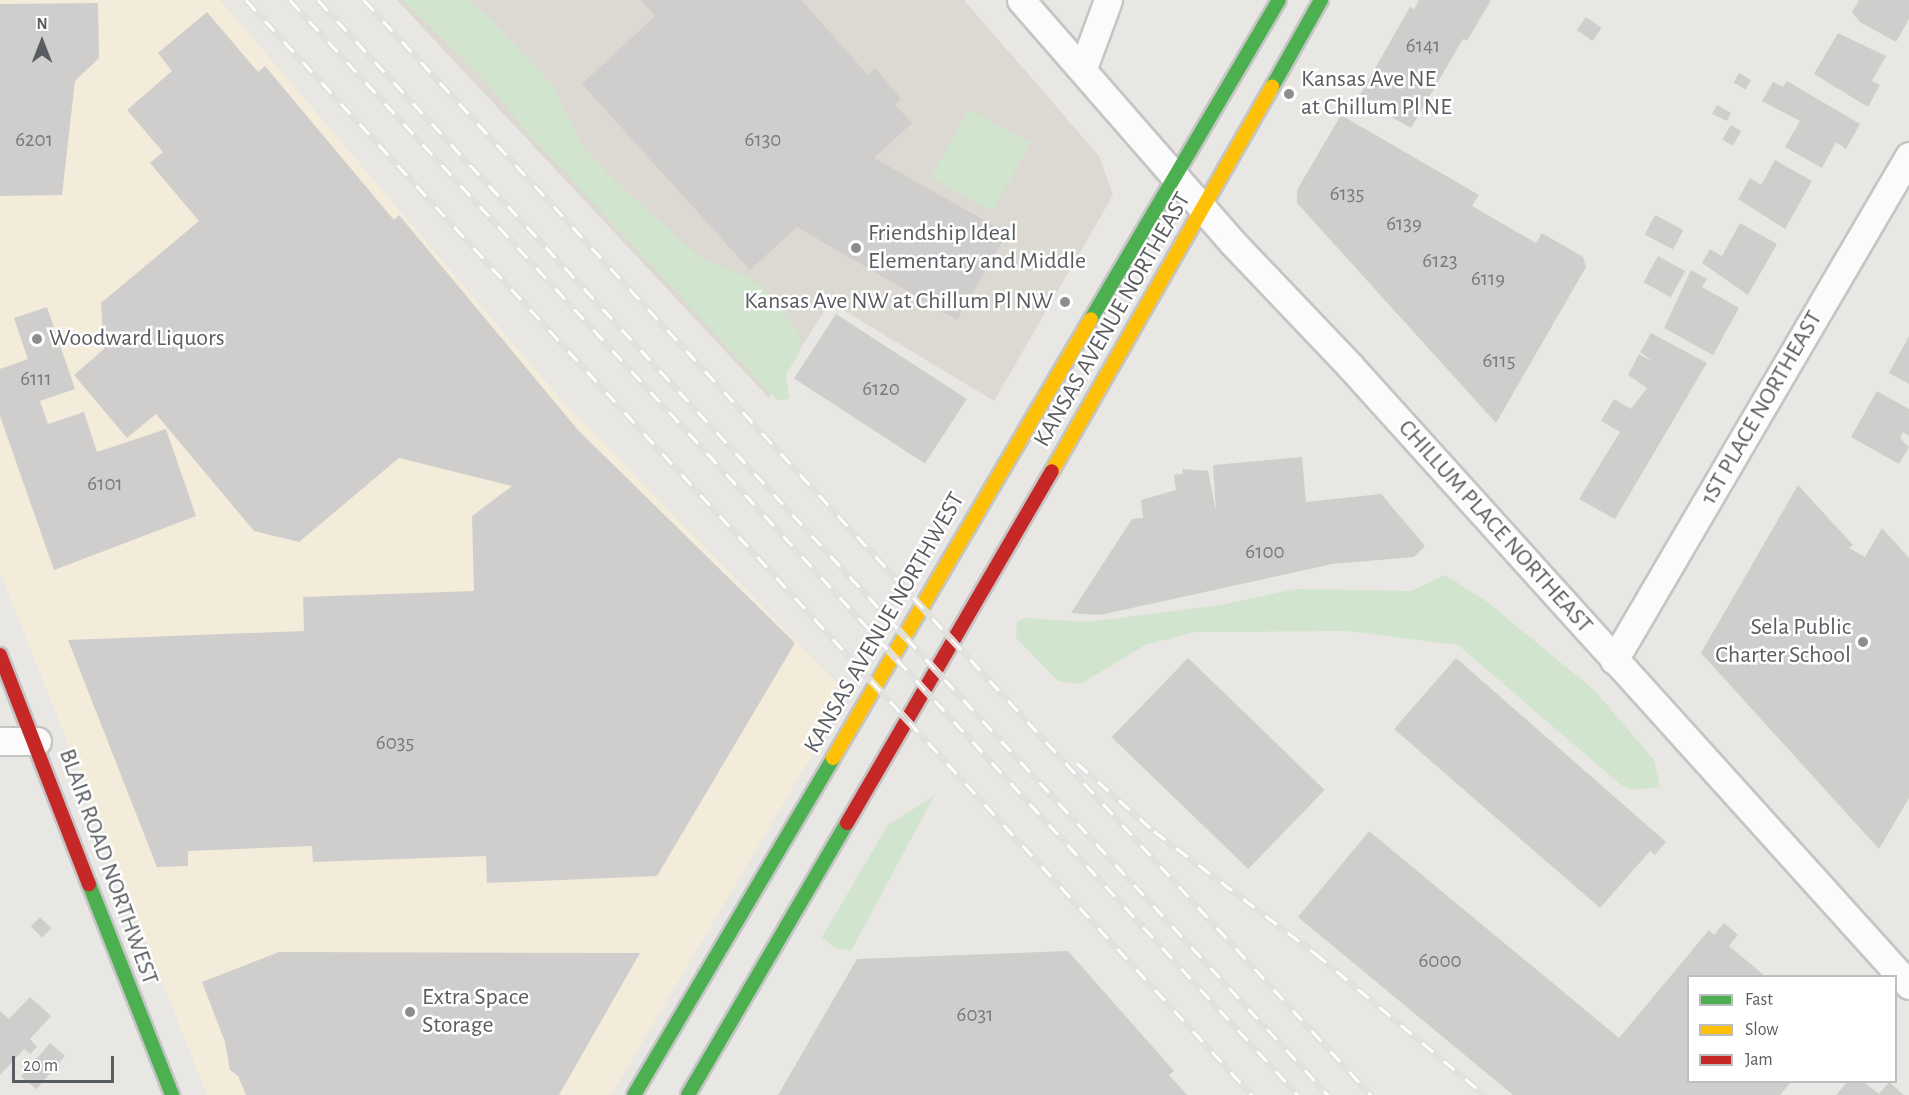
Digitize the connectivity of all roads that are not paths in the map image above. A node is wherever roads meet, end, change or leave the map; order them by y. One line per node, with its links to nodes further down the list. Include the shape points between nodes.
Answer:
1 (1021, 0): 5 (street, CHILLUM PLACE NORTHEAST)
2 (1107, 0): 5 (street)
3 (1279, 0): 7 (street, KANSAS AVENUE NORTHEAST)
4 (1321, 0): 8 (street, KANSAS AVENUE NORTHEAST)
5 (1083, 69): 7 (street, CHILLUM PLACE NORTHEAST)
6 (1909, 156): 10 (street, 1ST PLACE NORTHEAST)
7 (1175, 173): 8 (street, CHILLUM PLACE NORTHEAST); 15 (street, KANSAS AVENUE NORTHWEST)
8 (1203, 209): 10 (street, CHILLUM PLACE NORTHEAST); 16 (street, KANSAS AVENUE NORTHEAST)
9 (0, 655): 12 (street, BLAIR ROAD NORTHWEST)
10 (1614, 660): 13 (street, CHILLUM PLACE NORTHEAST)
11 (0, 741): 12 (street)
12 (37, 741): 14 (street, BLAIR ROAD NORTHWEST)
13 (1909, 985)
14 (172, 1095)
15 (634, 1095)
16 (688, 1095)

